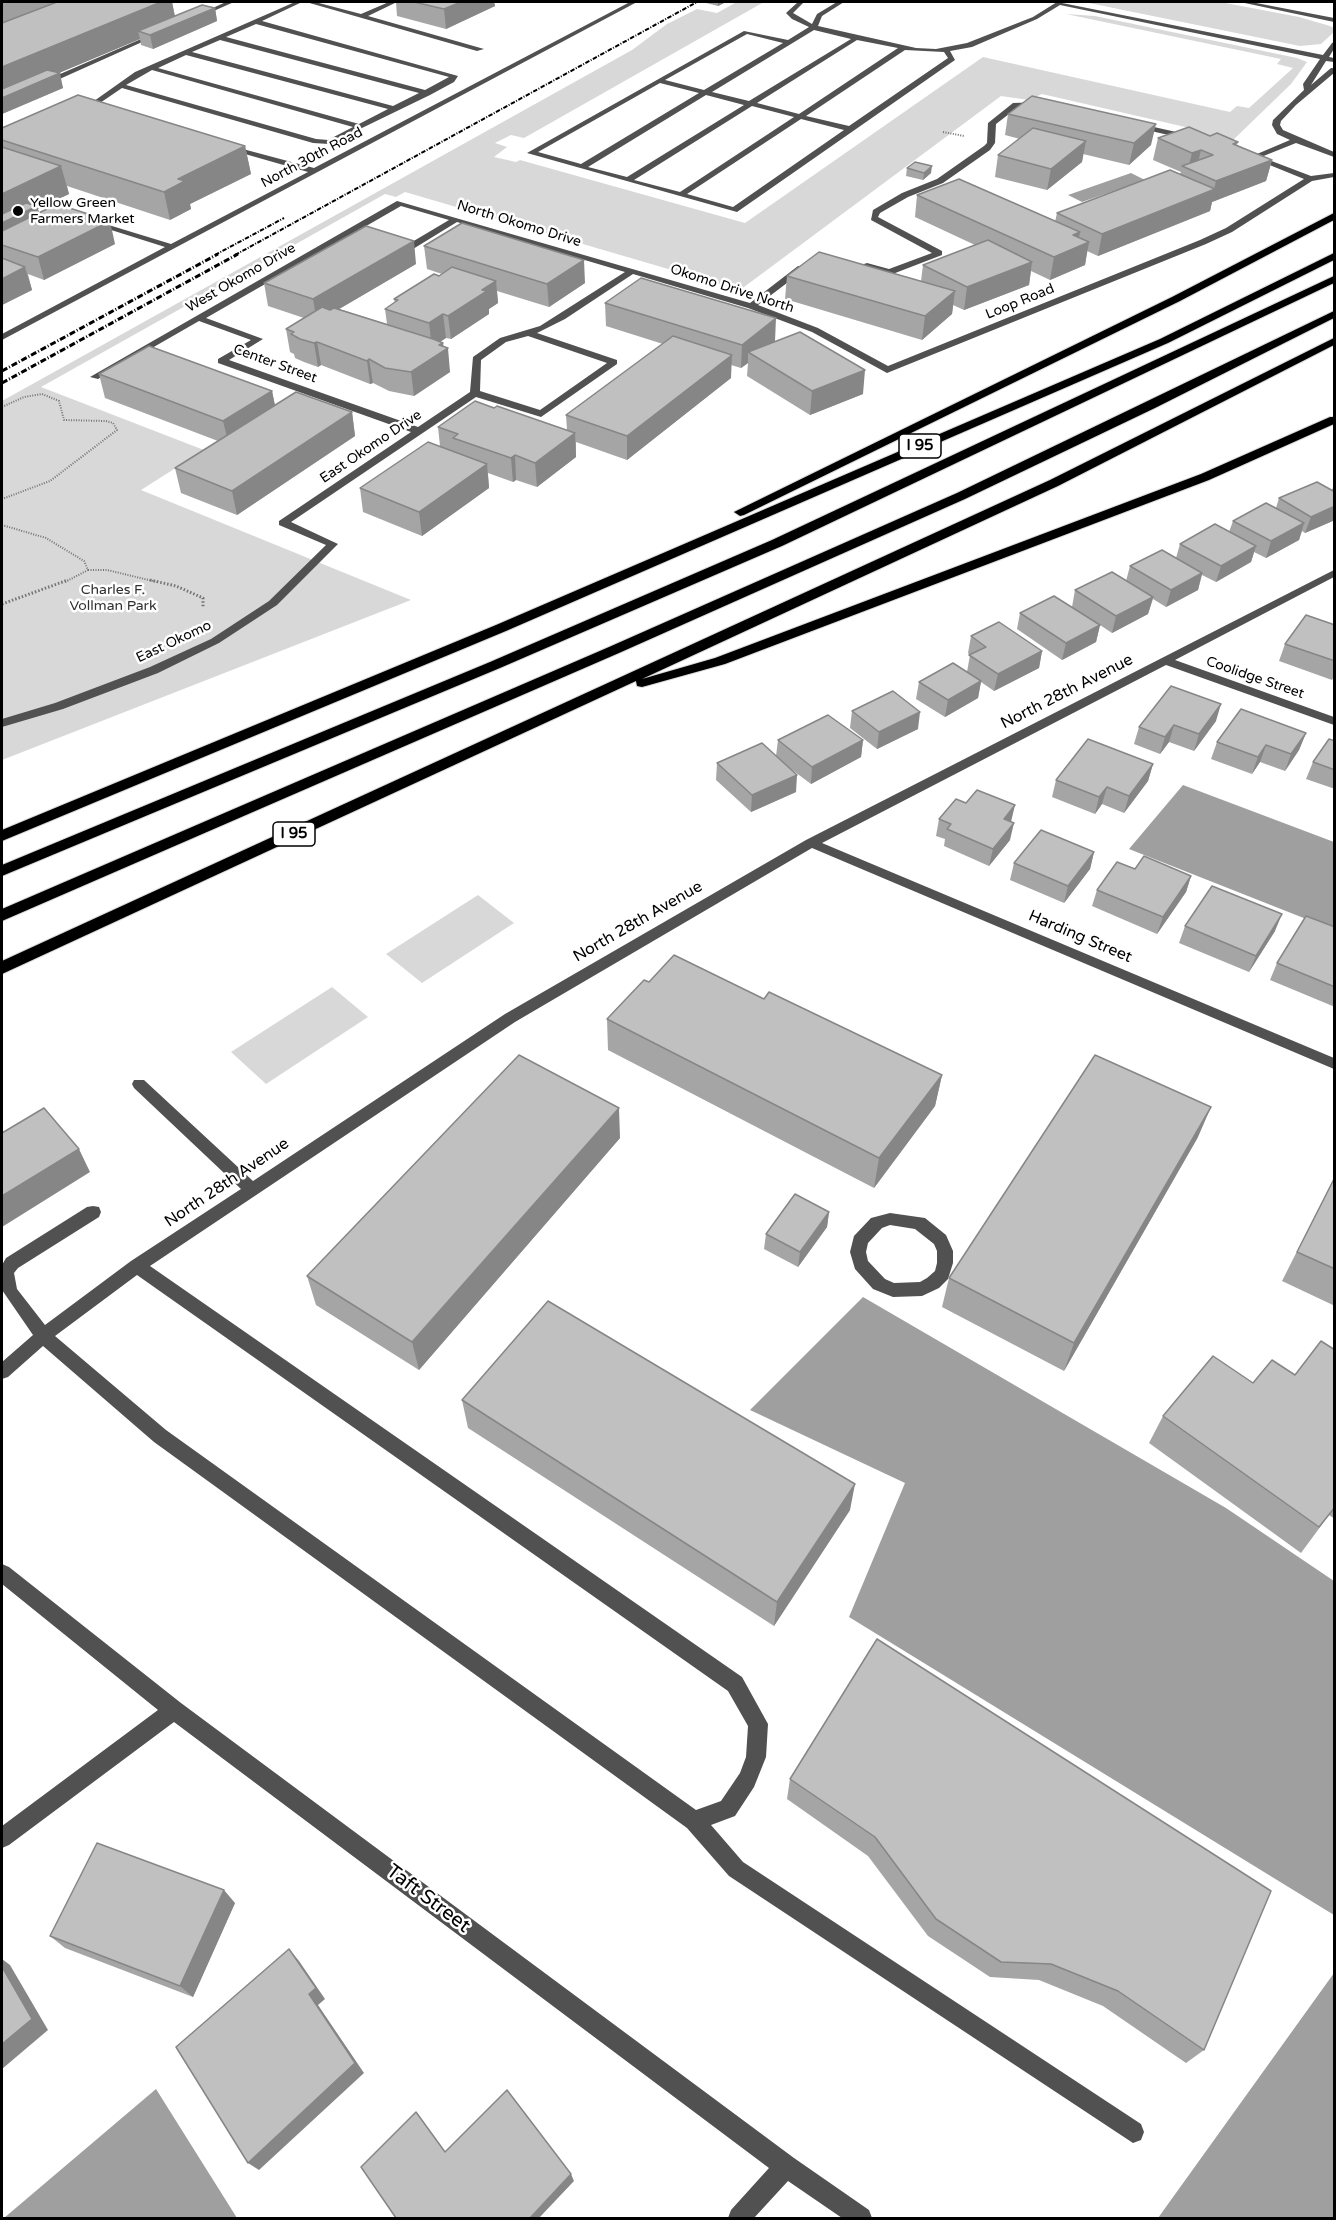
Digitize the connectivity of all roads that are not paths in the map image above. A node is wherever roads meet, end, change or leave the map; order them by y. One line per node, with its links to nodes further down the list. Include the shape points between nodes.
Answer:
1 (231, 2): 11 (street)
2 (299, 2): 13 (street)
3 (309, 2): 10 (street)
4 (394, 2): 10 (street)
5 (634, 2): 53 (street, North 30th Road)
6 (801, 2): 14 (street, via 789,13)
7 (841, 2): 14 (street, via 819,15)
8 (1060, 2): 22 (street, via 1020,25); 24 (street)
9 (1243, 2): 12 (street)
10 (362, 16): 21 (street)
11 (187, 20)
12 (1335, 20)
13 (257, 22): 16 (street); 33 (street, via 454,76)
14 (814, 27): 17 (street); 18 (street)
15 (165, 30): 30 (street)
16 (220, 38): 23 (street); 33 (street)
17 (855, 39): 20 (street); 34 (street)
18 (789, 42): 28 (street, via 746,32); 32 (street)
19 (1335, 44): 24 (street)
20 (903, 48): 22 (street); 40 (street)
21 (480, 49)
22 (946, 50): 43 (street, via 952,58)
23 (186, 53): 26 (street); 38 (street)
24 (1324, 57): 25 (street); 31 (street, via 1307,84)
25 (1335, 60)
26 (151, 68): 29 (street); 42 (street)
27 (1335, 70): 31 (street)
28 (659, 81): 32 (street); 52 (street, via 531,153)
29 (121, 86): 35 (street); 42 (street, via 316,141 338,140)
30 (34, 87)
31 (1308, 90): 45 (street, via 1277,120 1280,132)
32 (706, 92): 34 (street); 52 (street)
33 (427, 93): 38 (street)
34 (751, 104): 40 (street); 56 (street)
35 (91, 106): 37 (street); 39 (street)
36 (1051, 106): 66 (street, via 1022,104 992,123 987,148 940,181 876,212 874,218 939,253 890,272)
37 (80, 110)
38 (395, 110): 42 (street)
39 (114, 113)
40 (800, 116): 43 (street); 57 (street)
41 (1127, 123): 44 (street)
42 (362, 127)
43 (851, 129): 57 (street, via 734,210)
44 (1203, 140)
45 (1296, 140): 47 (street); 50 (street)
46 (217, 143): 53 (street)
47 (1306, 144): 49 (street); 51 (street)
48 (1245, 153): 50 (street)
49 (1335, 155)
50 (1254, 157): 51 (street)
51 (1267, 162): 55 (street)
52 (582, 167): 56 (street)
53 (315, 171): 62 (street, North 30th Road)
54 (1335, 175): 55 (street)
55 (1310, 179): 75 (street, Loop Road, via 1229,230)
56 (628, 180): 57 (street)
57 (681, 195)
58 (400, 203): 61 (street, North Okomo Drive); 71 (street, West Okomo Drive)
59 (1335, 216): 82 (highway, via 1176,299)
60 (85, 219): 62 (street)
61 (456, 219): 63 (street); 67 (street, North Okomo Drive)
62 (172, 247): 73 (street, North 30th Road)
63 (410, 247)
64 (1335, 256): 82 (highway, I 95, via 1164,341)
65 (812, 259): 69 (street)
66 (859, 264)
67 (630, 272): 69 (street, Okomo Drive North); 72 (street, via 562,317)
68 (1335, 279): 89 (highway, via 777,543)
69 (751, 306): 75 (street, Okomo Drive North, via 815,330)
70 (1335, 314): 90 (highway, via 961,496)
71 (198, 318): 76 (street, West Okomo Drive); 79 (street, Center Street, via 258,339 221,361)
72 (529, 333): 77 (street, via 503,340 476,359); 77 (street, via 614,362 541,414)
73 (2, 337)
74 (1335, 341): 84 (highway, I 95, via 1053,483)
75 (887, 370)
76 (95, 377)
77 (475, 393): 79 (street, East Okomo Drive)
78 (1335, 420): 84 (highway, via 1205,477 720,661)
79 (418, 431): 80 (street, East Okomo Drive, via 283,523)
80 (333, 544): 86 (street, East Okomo, via 273,603 215,641 110,687)
81 (1335, 573): 83 (street, North 28th Avenue)
82 (501, 628): 87 (highway, I 95)
83 (1167, 661): 85 (street, Coolidge Street); 88 (street, North 28th Avenue)
84 (586, 700): 91 (highway, I 95)
85 (1335, 721)
86 (2, 723)
87 (2, 836)
88 (811, 843): 92 (street, Harding Street); 94 (street, North 28th Avenue, via 510,1018)
89 (2, 871)
90 (2, 915)
91 (2, 968)
92 (1335, 1064)
93 (139, 1084): 94 (street)
94 (250, 1188): 97 (street, North 28th Avenue)
95 (93, 1212): 98 (street, via 12,1263 6,1272 11,1293)
96 (867, 1231): 96 (street, via 858,1252 861,1264 879,1284 893,1290 922,1289 942,1274 945,1251 940,1240 919,1223 890,1219)
97 (137, 1266): 98 (street, North 28th Avenue); 102 (street, via 735,1684 758,1724 756,1757 728,1809)
98 (43, 1336): 99 (street, North 28th Avenue); 102 (street, via 160,1436)
99 (2, 1372)
100 (2, 1573): 101 (street, Taft Street)
101 (174, 1710): 103 (street); 105 (street, Taft Street)
102 (694, 1821): 104 (street, via 736,1869)
103 (2, 1838)
104 (1133, 2132)
105 (786, 2166): 106 (street); 107 (street, Taft Street)
106 (739, 2218)
107 (861, 2218)

